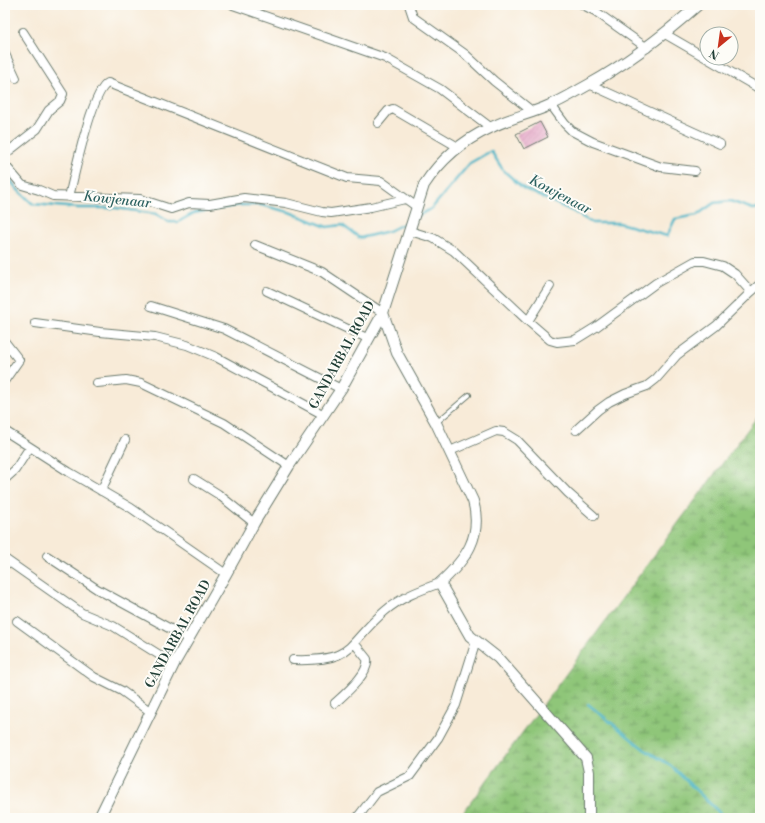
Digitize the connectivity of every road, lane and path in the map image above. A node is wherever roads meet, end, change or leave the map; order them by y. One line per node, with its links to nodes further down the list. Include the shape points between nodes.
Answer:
1 (233, 5): 15 (street, via 385,58 440,89)
2 (409, 5): 13 (street, via 413,17 465,54 494,82)
3 (583, 5): 7 (street)
4 (698, 5): 6 (street, GANDARBAL ROAD)
5 (23, 32): 18 (street, via 63,94 37,129)
6 (665, 34): 7 (street, GANDARBAL ROAD); 11 (street)
7 (647, 48): 10 (street, GANDARBAL ROAD)
8 (5, 54): 9 (street)
9 (16, 78)
10 (589, 84): 12 (street, GANDARBAL ROAD); 16 (street)
11 (759, 87)
12 (551, 105): 13 (street, GANDARBAL ROAD); 20 (street, via 565,124 593,142 661,167)
13 (533, 112): 15 (street, GANDARBAL ROAD)
14 (378, 123): 17 (street, via 393,109)
15 (490, 127): 17 (street, GANDARBAL ROAD)
16 (720, 144)
17 (458, 147): 23 (street, GANDARBAL ROAD, via 441,161 424,184)
18 (5, 154)
19 (5, 165): 21 (street, via 22,186 53,196)
20 (695, 171)
21 (69, 197): 22 (street, via 140,199 170,209 189,203 210,204 244,198 286,203 322,212 371,207); 22 (street, via 90,117 101,88 108,83 347,178 382,181)
22 (405, 199): 23 (street)
23 (417, 208): 24 (street, GANDARBAL ROAD)
24 (410, 231): 31 (street, GANDARBAL ROAD); 32 (street, via 433,238 454,251)
25 (255, 245): 31 (street, via 322,272)
26 (760, 284): 29 (street)
27 (550, 286): 32 (street)
28 (267, 291): 34 (street)
29 (751, 292): 32 (street, via 735,274 723,266 695,261 665,277 575,340 550,340); 42 (street, via 716,326 677,355 656,380 609,402)
30 (151, 306): 38 (street, via 224,329)
31 (383, 313): 34 (street, GANDARBAL ROAD); 41 (street, via 397,353)
32 (528, 322)
33 (35, 323): 40 (street, via 155,337 187,345 216,356)
34 (369, 339): 38 (street, GANDARBAL ROAD)
35 (5, 342): 36 (street, via 19,360)
36 (5, 380)
37 (97, 383): 47 (street, via 126,380 141,383 224,423)
38 (341, 389): 40 (street, GANDARBAL ROAD)
39 (469, 395): 41 (lane)
40 (324, 415): 47 (street, GANDARBAL ROAD)
41 (436, 423): 46 (street)
42 (576, 430)
43 (5, 431): 45 (street)
44 (125, 440): 50 (street)
45 (30, 447): 48 (street, via 15,470); 50 (street)
46 (450, 451): 51 (street, via 496,431 504,432 517,440); 56 (street, via 473,500 476,530 474,539 461,562)
47 (288, 466): 52 (street, GANDARBAL ROAD)
48 (5, 479)
49 (194, 479): 52 (street, via 218,494)
50 (101, 491): 55 (street, via 131,508)
51 (594, 516)
52 (254, 523): 55 (street, GANDARBAL ROAD)
53 (47, 556): 58 (street, via 97,589)
54 (5, 559): 62 (street, via 82,613 113,626)
55 (226, 574): 58 (street, GANDARBAL ROAD)
56 (440, 583): 59 (street, via 464,628); 60 (street, via 397,602 385,611)
57 (16, 621): 64 (street, via 94,677 122,691)
58 (189, 639): 62 (street, GANDARBAL ROAD)
59 (476, 641): 66 (street, via 456,705 438,738 410,776 377,792); 67 (street, via 498,658 586,758 589,772)
60 (355, 644): 61 (street, via 337,656 316,661); 63 (street, via 367,659 367,667)
61 (293, 660)
62 (174, 664): 64 (street, GANDARBAL ROAD)
63 (335, 703)
64 (151, 712): 65 (street, GANDARBAL ROAD)
65 (99, 818)
66 (358, 818)
67 (589, 818)

